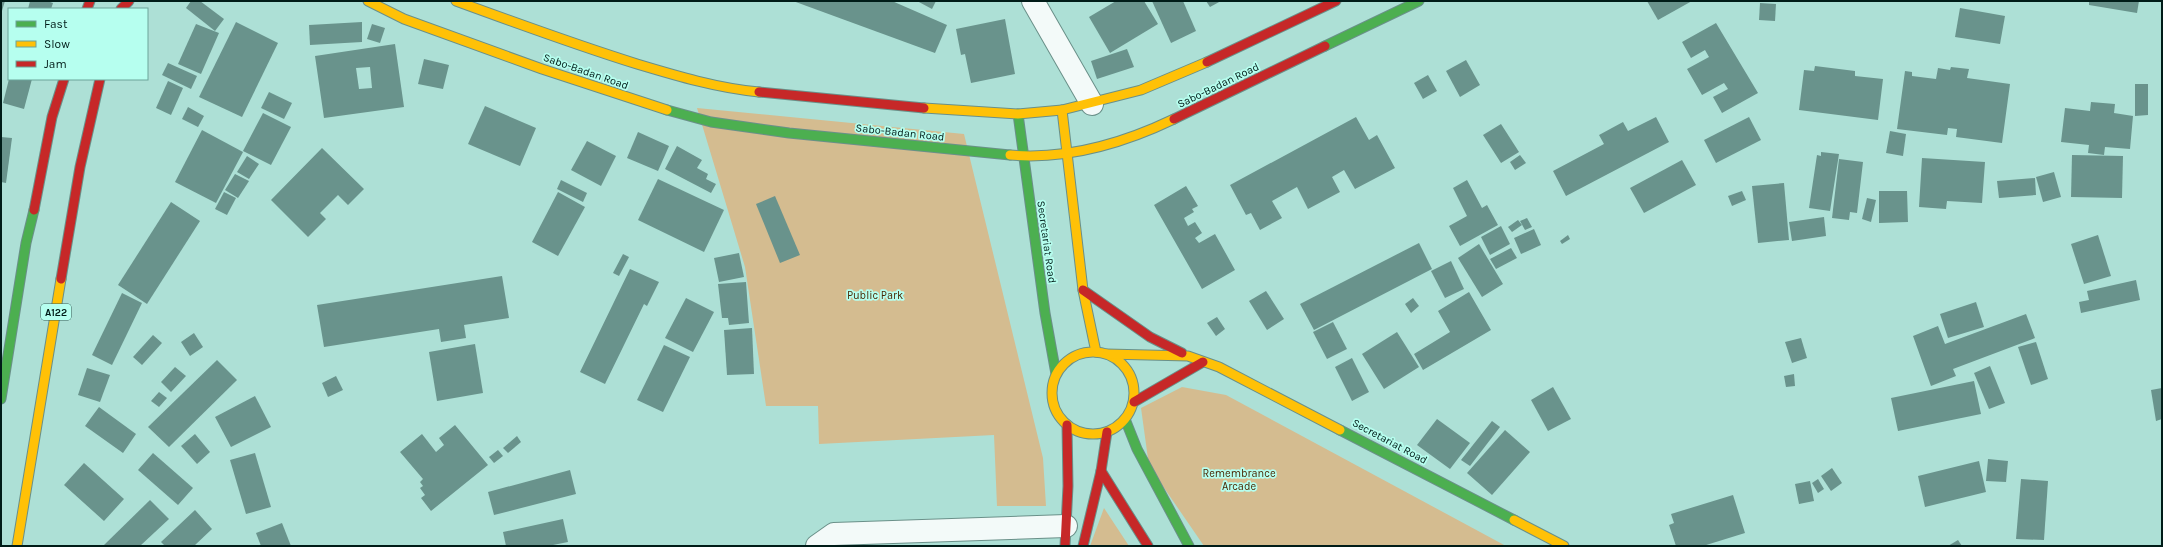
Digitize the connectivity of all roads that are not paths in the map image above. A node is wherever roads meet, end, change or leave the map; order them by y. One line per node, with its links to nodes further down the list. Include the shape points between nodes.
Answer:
1 (130, 1): 7 (main road)
2 (368, 1): 14 (main road, Sabo-Badan Road, via 404,19 542,69 651,106 711,122 789,133)
3 (456, 1): 12 (main road, Sabo-Badan Road, via 588,49 679,77 738,90 922,108)
4 (1033, 1): 10 (street)
5 (1336, 1): 10 (main road, Sabo-Badan Road, via 1236,50 1141,90)
6 (1419, 1): 13 (main road, Sabo-Badan Road, via 1149,130 1106,145)
7 (122, 8)
8 (64, 80): 21 (main road, via 52,117 38,195 26,242)
9 (100, 80): 28 (main road, A122, via 80,167)
10 (1092, 104): 11 (main road, Sabo-Badan Road)
11 (1062, 110): 12 (main road, Sabo-Badan Road); 13 (main road)
12 (1018, 114): 14 (main road, Secretariat Road)
13 (1067, 154): 14 (main road, Sabo-Badan Road); 15 (main road)
14 (1023, 156): 20 (main road, Secretariat Road)
15 (1084, 290): 16 (main road); 18 (main road, via 1150,337)
16 (1096, 352): 17 (main road); 20 (main road, via 1073,357)
17 (1107, 354): 18 (main road, Secretariat Road); 22 (main road, via 1118,360 1132,378)
18 (1188, 356): 19 (main road, Secretariat Road)
19 (1203, 362): 22 (main road); 33 (main road, Secretariat Road, via 1219,367 1344,430)
20 (1056, 374): 24 (main road, via 1052,384 1054,407)
21 (1, 399)
22 (1134, 402): 23 (main road)
23 (1126, 419): 25 (main road); 32 (main road, via 1137,449)
24 (1066, 425): 25 (main road, via 1079,432); 27 (main road)
25 (1107, 432): 26 (main road)
26 (1101, 471): 30 (main road); 31 (main road)
27 (1066, 536): 29 (street, via 834,534)
28 (17, 546)
29 (817, 546)
30 (1083, 546)
31 (1148, 546)
32 (1189, 546)
33 (1564, 546)

